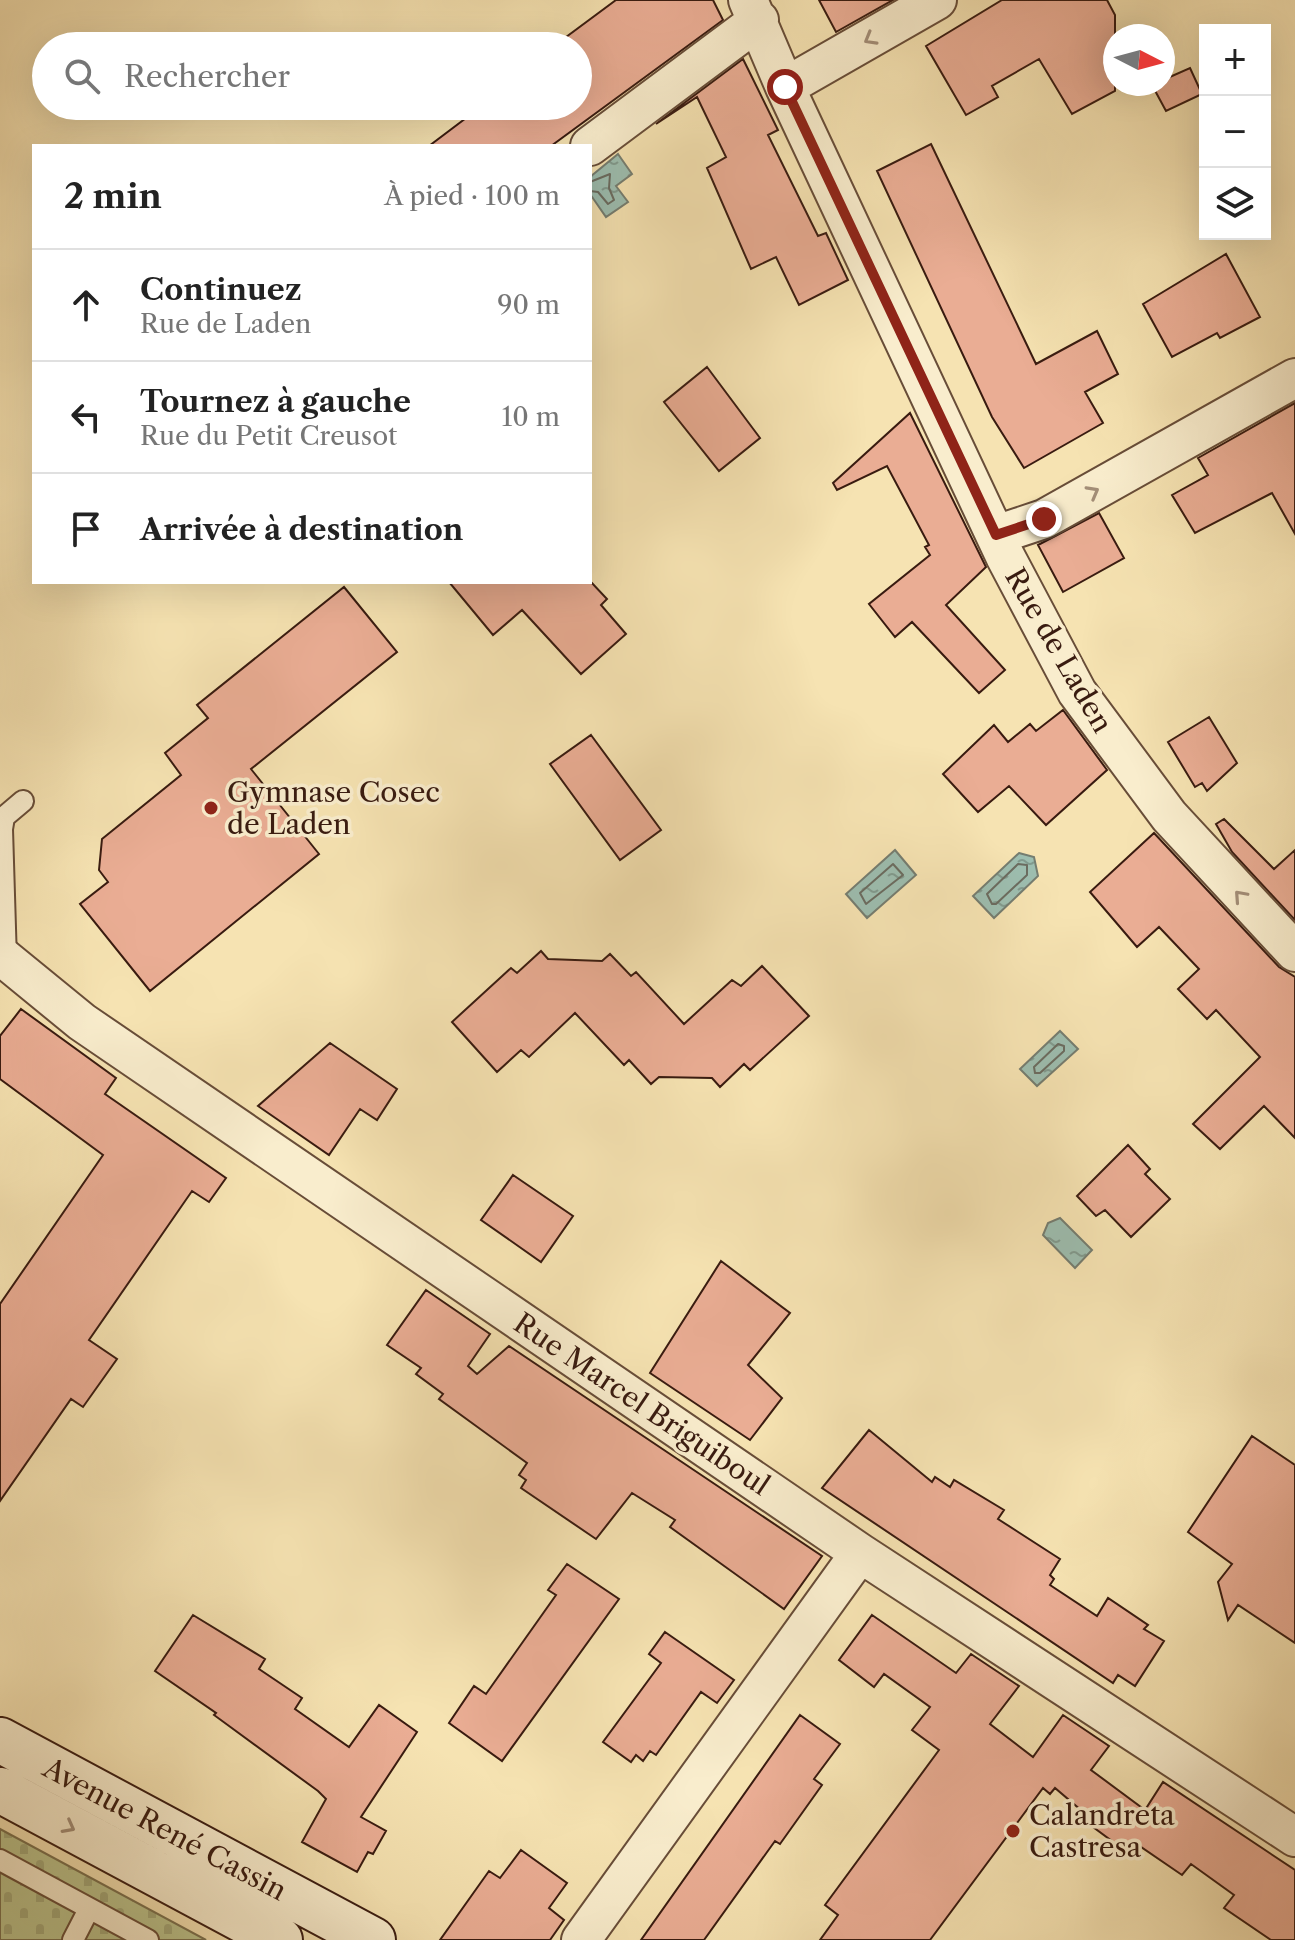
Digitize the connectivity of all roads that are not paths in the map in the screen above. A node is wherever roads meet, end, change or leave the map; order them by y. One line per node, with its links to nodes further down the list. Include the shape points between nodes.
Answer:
1 (937, 0): 3 (street, one-way to 3)
2 (754, 10): 3 (street, Rue de Laden); 4 (street)
3 (785, 87): 6 (street, Rue de Laden)
4 (592, 144)
5 (1295, 378): 6 (street, one-way to 5, via 1044,519)
6 (996, 535): 8 (street, Rue de Laden, one-way to 6, via 1229,884 1121,756 1039,626)
7 (23, 801): 9 (lane, via 4,817 2,829)
8 (1295, 952)
9 (3, 958): 10 (street, Rue Marcel Briguiboul, via 82,1022)
10 (860, 1553): 13 (street, Rue Marcel Briguiboul); 21 (street)
11 (0, 1740): 15 (main road, Avenue René Cassin)
12 (0, 1790): 17 (main road, Avenue René Cassin, one-way to 17)
13 (1295, 1837)
14 (0, 1860): 16 (lane)
15 (292, 1896): 17 (main road); 20 (main road, Avenue René Cassin)
16 (89, 1909): 18 (lane); 19 (lane)
17 (275, 1937)
18 (73, 1940)
19 (148, 1940)
20 (373, 1940)
21 (581, 1940)

